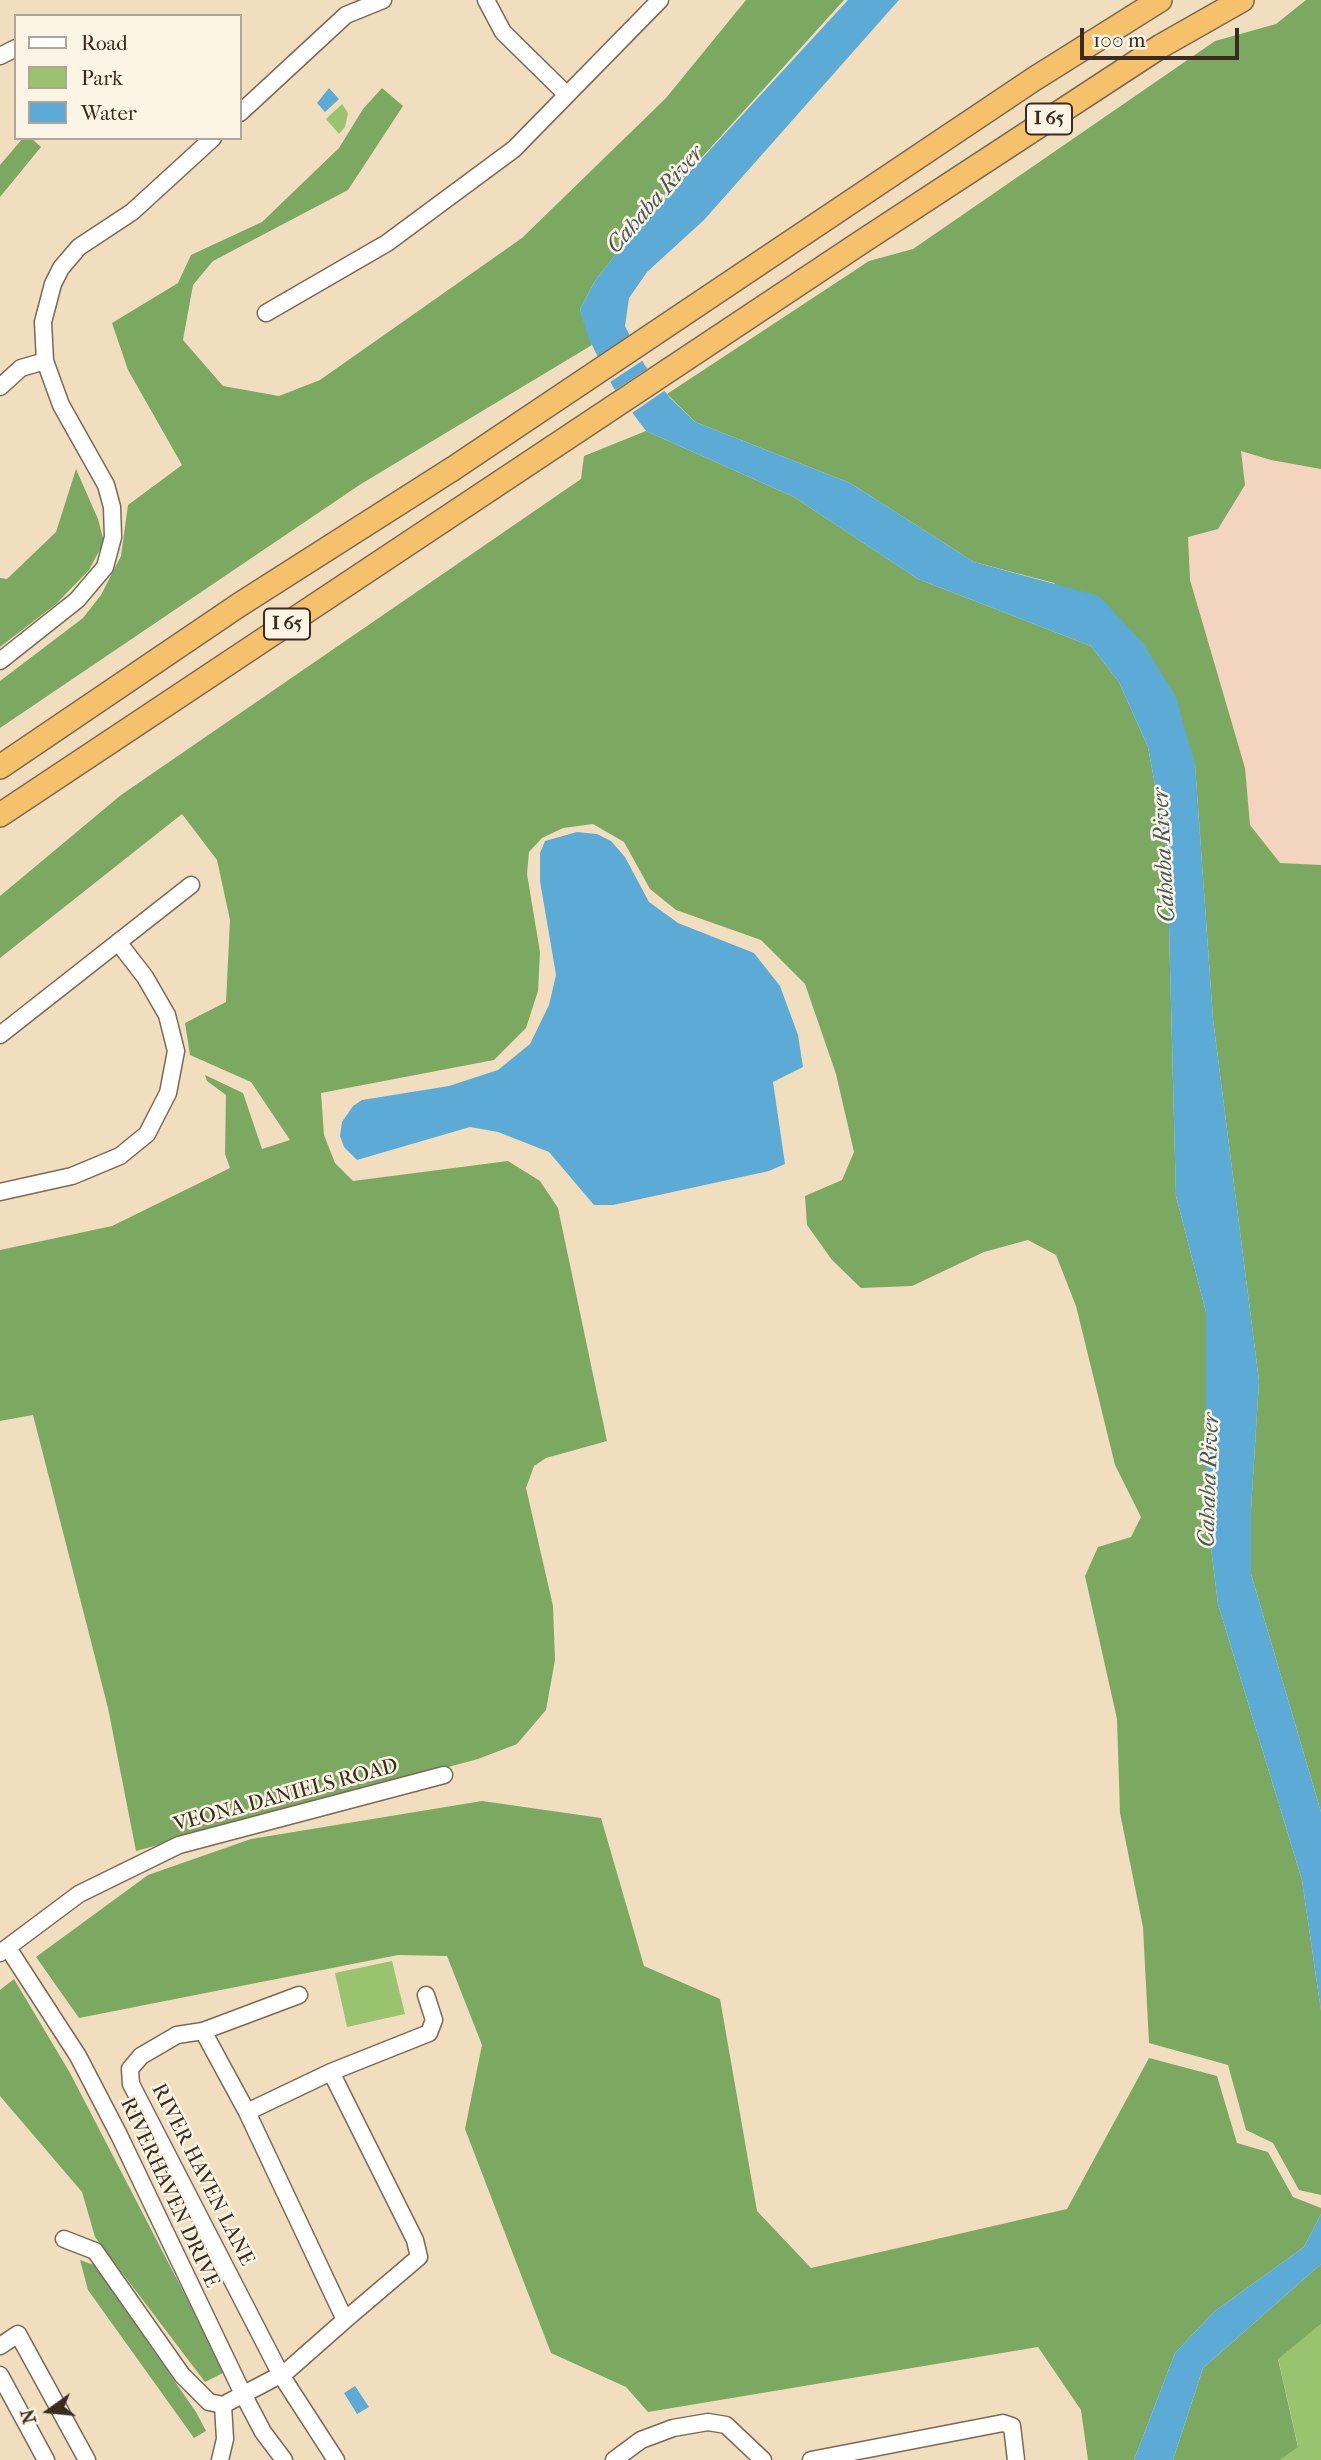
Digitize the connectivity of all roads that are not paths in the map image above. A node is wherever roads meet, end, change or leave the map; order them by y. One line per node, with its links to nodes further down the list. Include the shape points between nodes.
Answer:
1 (383, 0): 6 (street)
2 (486, 0): 7 (street, via 503,32)
3 (660, 0): 7 (street)
4 (1160, 0): 14 (highway, I 65, via 1034,79 553,403 239,605)
5 (1242, 0): 15 (highway, I 65, via 1161,46 860,243)
6 (353, 5): 8 (street)
7 (567, 95): 10 (street, via 514,149 408,228)
8 (242, 111)
9 (211, 140): 11 (street, via 132,212 79,247 61,268 46,304)
10 (266, 313)
11 (45, 361): 12 (street, via 21,368); 13 (street, via 61,405 106,485 113,537 105,567 77,600)
12 (0, 387)
13 (0, 661)
14 (0, 768)
15 (0, 815)
16 (191, 885): 17 (street)
17 (118, 942): 18 (street); 19 (street, via 167,1015 176,1051 168,1093 147,1134 120,1156 72,1176)
18 (0, 1035)
19 (0, 1192)
20 (444, 1775): 21 (street, VEONA DANIELS ROAD, via 179,1845 79,1895)
21 (4, 1951): 32 (street, RIVERHAVEN DRIVE, via 78,2056)
22 (299, 1994): 24 (street, RIVER HAVEN LANE)
23 (426, 1994): 25 (street, via 434,2020 429,2033)
24 (203, 2031): 26 (street); 31 (street, RIVER HAVEN LANE, via 177,2035 141,2056 130,2069 131,2084)
25 (331, 2072): 26 (street); 28 (street, via 415,2240 419,2257)
26 (247, 2112): 28 (street)
27 (64, 2239): 33 (street, via 95,2251 183,2375 209,2402)
28 (345, 2320): 31 (street)
29 (0, 2346): 35 (street, via 18,2334)
30 (0, 2375): 34 (street)
31 (281, 2375): 32 (street); 38 (street, RIVER HAVEN LANE)
32 (243, 2394): 33 (street); 37 (street, RIVERHAVEN DRIVE)
33 (223, 2405): 36 (street, via 225,2439)
34 (46, 2460)
35 (87, 2460)
36 (220, 2460)
37 (284, 2460)
38 (336, 2460)
39 (614, 2460): 40 (street, via 641,2440 708,2422 726,2425)
40 (763, 2460)
41 (811, 2460): 42 (street, via 1003,2423 1013,2426)
42 (1016, 2460)

